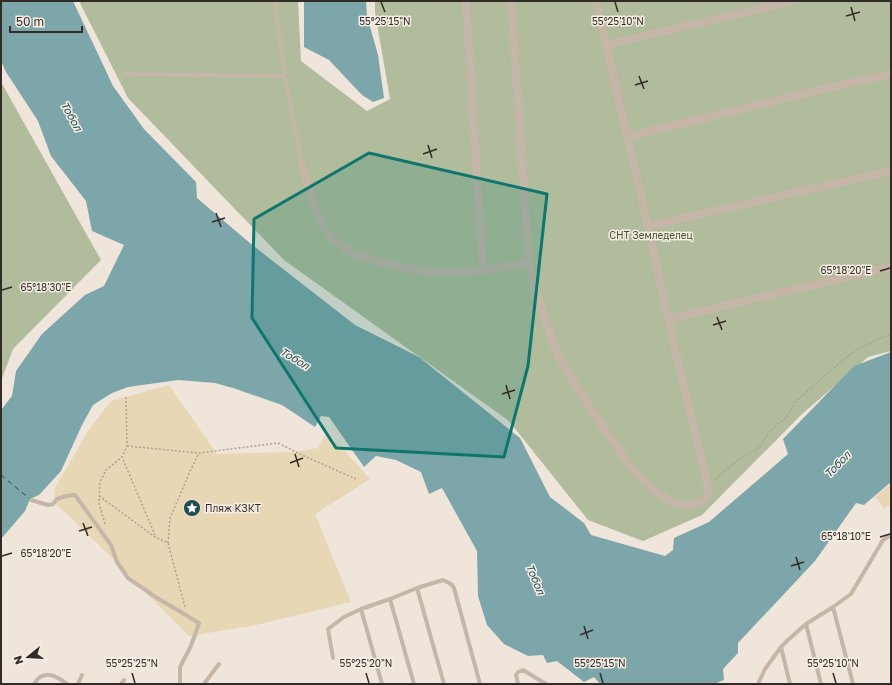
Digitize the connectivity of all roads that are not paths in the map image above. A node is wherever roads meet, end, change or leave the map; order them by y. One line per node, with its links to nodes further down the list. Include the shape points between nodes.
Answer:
1 (275, 1): 9 (lane)
2 (466, 1): 16 (street)
3 (512, 1): 14 (street)
4 (596, 1): 6 (street)
5 (793, 1): 6 (street)
6 (606, 45): 10 (street)
7 (125, 74): 9 (lane)
8 (891, 74): 10 (street)
9 (285, 76): 11 (lane)
10 (627, 136): 13 (street)
11 (302, 165): 16 (street, via 319,219 331,238 351,253 409,270)
12 (891, 171): 13 (street)
13 (648, 226): 17 (street)
14 (529, 262): 16 (street); 17 (street, via 534,286 558,356 592,413 633,470 647,484 664,497 682,505 690,505 706,498 709,492)
15 (891, 267): 17 (street)
16 (483, 271)
17 (668, 319)
18 (31, 500): 32 (lane, via 48,505 66,496 75,496 111,545 117,562 128,578 199,623 180,667)
19 (891, 535): 22 (lane, via 883,540 851,594)
20 (417, 588): 21 (lane); 36 (lane); 37 (lane, via 443,580 454,588)
21 (390, 599): 23 (lane); 35 (lane)
22 (833, 607): 24 (lane); 43 (lane)
23 (361, 609): 26 (lane, via 344,616 328,629); 34 (lane)
24 (806, 624): 25 (lane); 42 (lane)
25 (781, 647): 40 (lane); 41 (lane)
26 (333, 658)
27 (219, 664): 33 (lane)
28 (82, 675): 31 (lane)
29 (34, 684): 30 (lane, via 41,676 50,674)
30 (67, 684)
31 (78, 684)
32 (180, 684)
33 (204, 684)
34 (382, 684)
35 (414, 684)
36 (444, 684)
37 (480, 684)
38 (518, 684): 39 (lane, via 516,675 523,670)
39 (546, 684)
40 (758, 684)
41 (790, 684)
42 (821, 684)
43 (853, 684)

